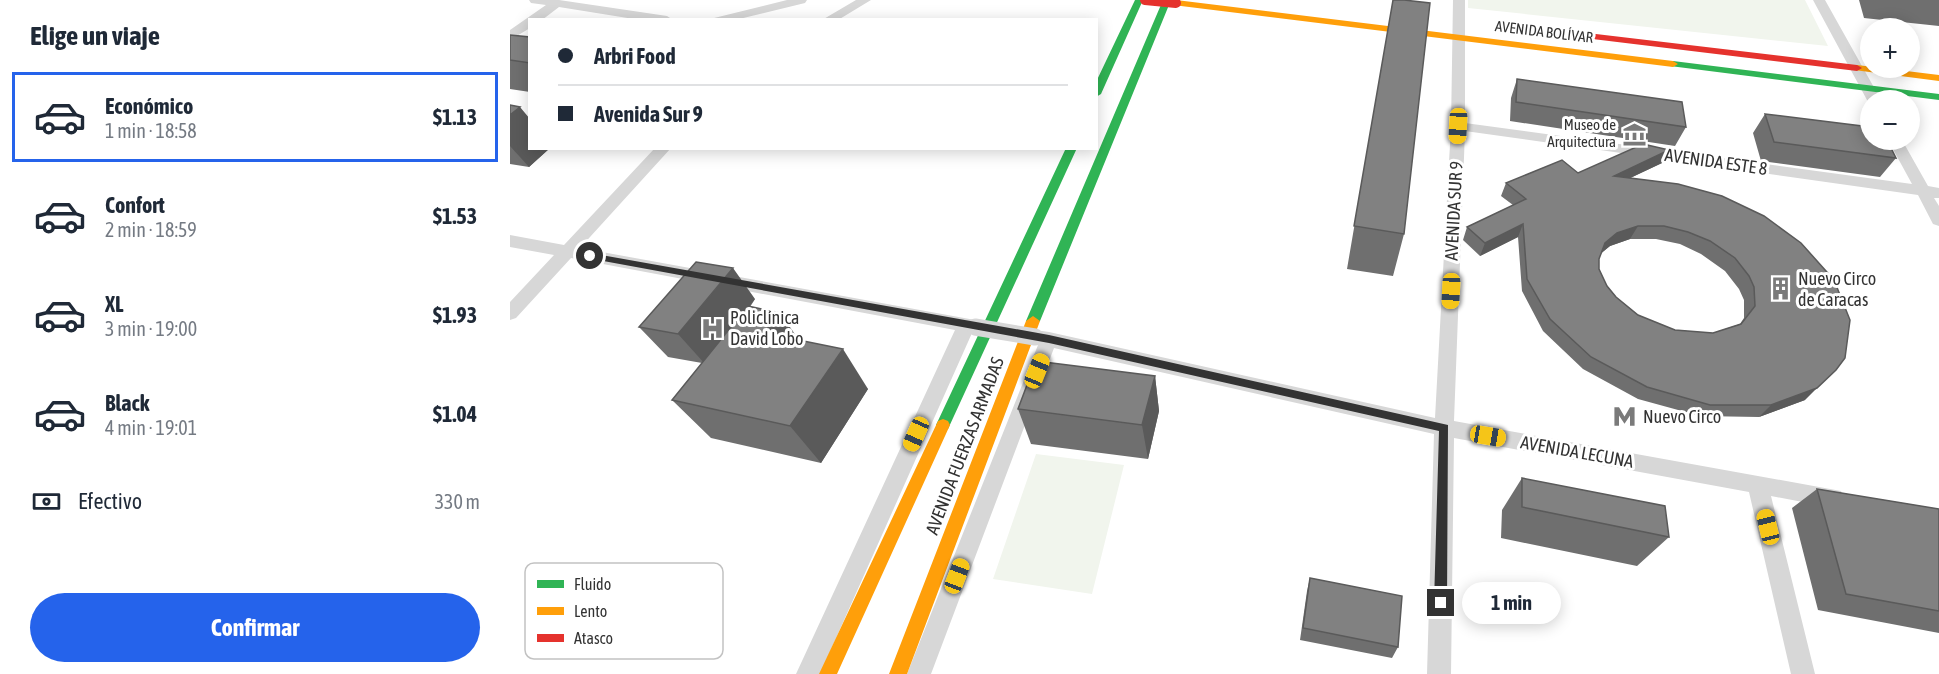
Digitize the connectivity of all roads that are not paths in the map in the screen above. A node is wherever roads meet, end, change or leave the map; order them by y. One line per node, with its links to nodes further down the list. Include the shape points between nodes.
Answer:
1 (535, 0): 9 (street)
2 (802, 0): 12 (street); 13 (street)
3 (865, 0): 14 (street)
4 (1139, 0): 23 (main road)
5 (1145, 0): 8 (main road, AVENIDA BOLÍVAR, bridge)
6 (1459, 0): 16 (street, AVENIDA SUR 9)
7 (1819, 0): 21 (street)
8 (1172, 2): 20 (main road, AVENIDA BOLÍVAR); 44 (main road, AVENIDA FUERZAS ARMADAS, via 1019,354)
9 (557, 3): 10 (street); 11 (street)
10 (535, 18)
11 (654, 18)
12 (723, 18)
13 (786, 18)
14 (832, 18)
15 (1441, 18): 16 (main road)
16 (1466, 21): 20 (street, AVENIDA SUR 9)
17 (528, 23): 19 (street)
18 (1565, 33): 21 (main road, AVENIDA BOLÍVAR)
19 (510, 36)
20 (1460, 38): 25 (main road, AVENIDA BOLÍVAR); 28 (street, AVENIDA SUR 9)
21 (1856, 68): 22 (main road, AVENIDA BOLÍVAR); 24 (street)
22 (1939, 78)
23 (1098, 90)
24 (1868, 90)
25 (1860, 93)
26 (1920, 96): 27 (main road, AVENIDA BOLÍVAR)
27 (1939, 97)
28 (1458, 126): 32 (street, AVENIDA ESTE 8); 39 (street, AVENIDA SUR 9)
29 (662, 150): 35 (street)
30 (1070, 150): 43 (main road, AVENIDA FUERZAS ARMADAS)
31 (1902, 150): 32 (street)
32 (1932, 192): 33 (street)
33 (1939, 220)
34 (510, 241): 35 (street, AVENIDA LECUNA)
35 (567, 252): 36 (street); 37 (street, AVENIDA LECUNA)
36 (510, 313)
37 (970, 326): 38 (street, AVENIDA LECUNA, bridge); 42 (street)
38 (1042, 338): 39 (street, AVENIDA LECUNA); 45 (street)
39 (1444, 428): 40 (street, AVENIDA LECUNA); 46 (street, AVENIDA SUR 9)
40 (1758, 485): 41 (street, AVENIDA LECUNA); 47 (street)
41 (1848, 501)
42 (808, 674)
43 (828, 674)
44 (898, 674)
45 (919, 674)
46 (1439, 674)
47 (1803, 674)

